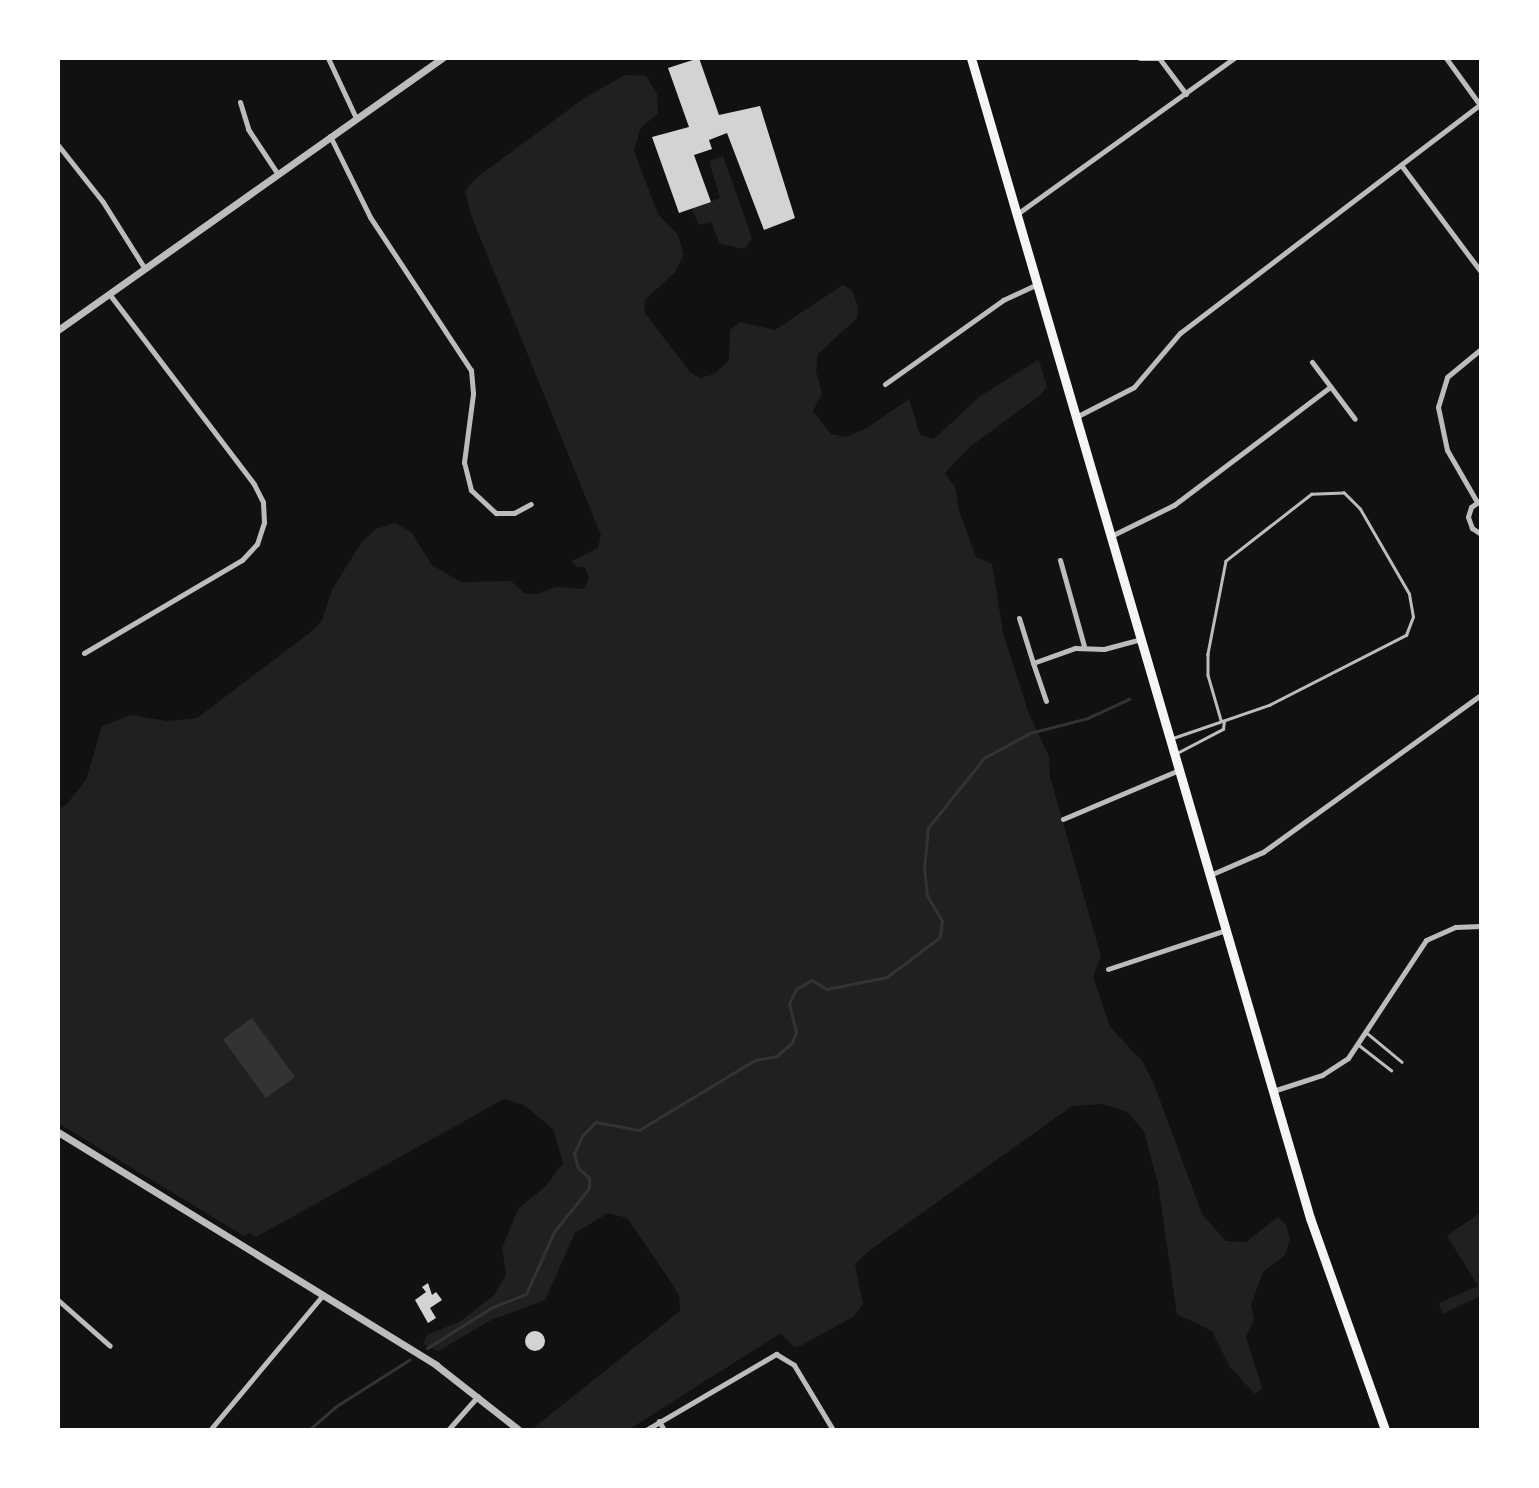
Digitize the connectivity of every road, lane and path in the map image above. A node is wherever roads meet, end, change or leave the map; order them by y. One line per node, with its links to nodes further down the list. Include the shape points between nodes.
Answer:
1 (328, 58): 11 (street)
2 (442, 58): 11 (street)
3 (971, 58): 16 (main road)
4 (1140, 58): 5 (street)
5 (1159, 58): 8 (street)
6 (1234, 58): 8 (street)
7 (1446, 58): 10 (street)
8 (1186, 94): 16 (street)
9 (240, 102): 15 (street, via 248,129)
10 (1481, 104): 14 (street)
11 (356, 118): 12 (street)
12 (330, 136): 15 (street); 29 (street, via 366,210 471,370 473,394 464,462 471,490 496,513 514,513)
13 (58, 145): 17 (street, via 103,202)
14 (1401, 165): 18 (street); 26 (street, via 1180,333 1134,387)
15 (277, 173): 17 (street)
16 (1017, 214): 19 (main road)
17 (145, 269): 20 (street)
18 (1481, 272)
19 (1037, 284): 24 (street, via 1003,300); 26 (main road)
20 (109, 294): 21 (street); 36 (street, via 254,484 263,502 264,522 257,544 242,560)
21 (58, 330)
22 (1481, 349): 28 (street, via 1447,377 1438,407 1447,450)
23 (1312, 362): 25 (street)
24 (885, 384)
25 (1330, 387): 27 (street); 31 (street, via 1167,509)
26 (1076, 417): 31 (main road)
27 (1355, 419)
28 (1479, 501): 30 (street, via 1470,509 1468,520)
29 (531, 504)
30 (1481, 534)
31 (1111, 536): 34 (main road)
32 (1060, 560): 35 (street)
33 (1019, 618): 37 (street)
34 (1141, 639): 35 (street, via 1104,649); 41 (main road)
35 (1084, 646): 37 (street)
36 (84, 653)
37 (1033, 663): 39 (street)
38 (1481, 695): 45 (street, via 1263,852)
39 (1046, 701)
40 (1222, 721): 40 (lane, via 1392,646 1409,630 1413,612 1406,588 1360,509 1344,493 1312,494 1226,561 1208,654 1208,675); 41 (lane); 42 (lane, via 1223,729)
41 (1170, 739): 42 (main road)
42 (1175, 755): 43 (main road)
43 (1179, 770): 44 (street); 45 (main road)
44 (1063, 819)
45 (1210, 874): 47 (main road)
46 (1481, 926): 49 (street, via 1446,929 1420,945)
47 (1226, 930): 48 (street); 53 (main road)
48 (1108, 969)
49 (1366, 1033): 50 (street); 51 (lane)
50 (1359, 1045): 52 (lane); 53 (street, via 1332,1070)
51 (1402, 1062)
52 (1391, 1070)
53 (1273, 1091): 66 (main road, via 1326,1269)
54 (58, 1132): 55 (street)
55 (323, 1295): 58 (street); 60 (street)
56 (58, 1300): 57 (street)
57 (110, 1346)
58 (478, 1395): 61 (street); 62 (street)
59 (659, 1421): 63 (street); 64 (street); 65 (street, via 765,1357 780,1355 794,1365)
60 (210, 1430)
61 (448, 1430)
62 (519, 1430)
63 (646, 1430)
64 (664, 1430)
65 (833, 1430)
66 (1385, 1430)

